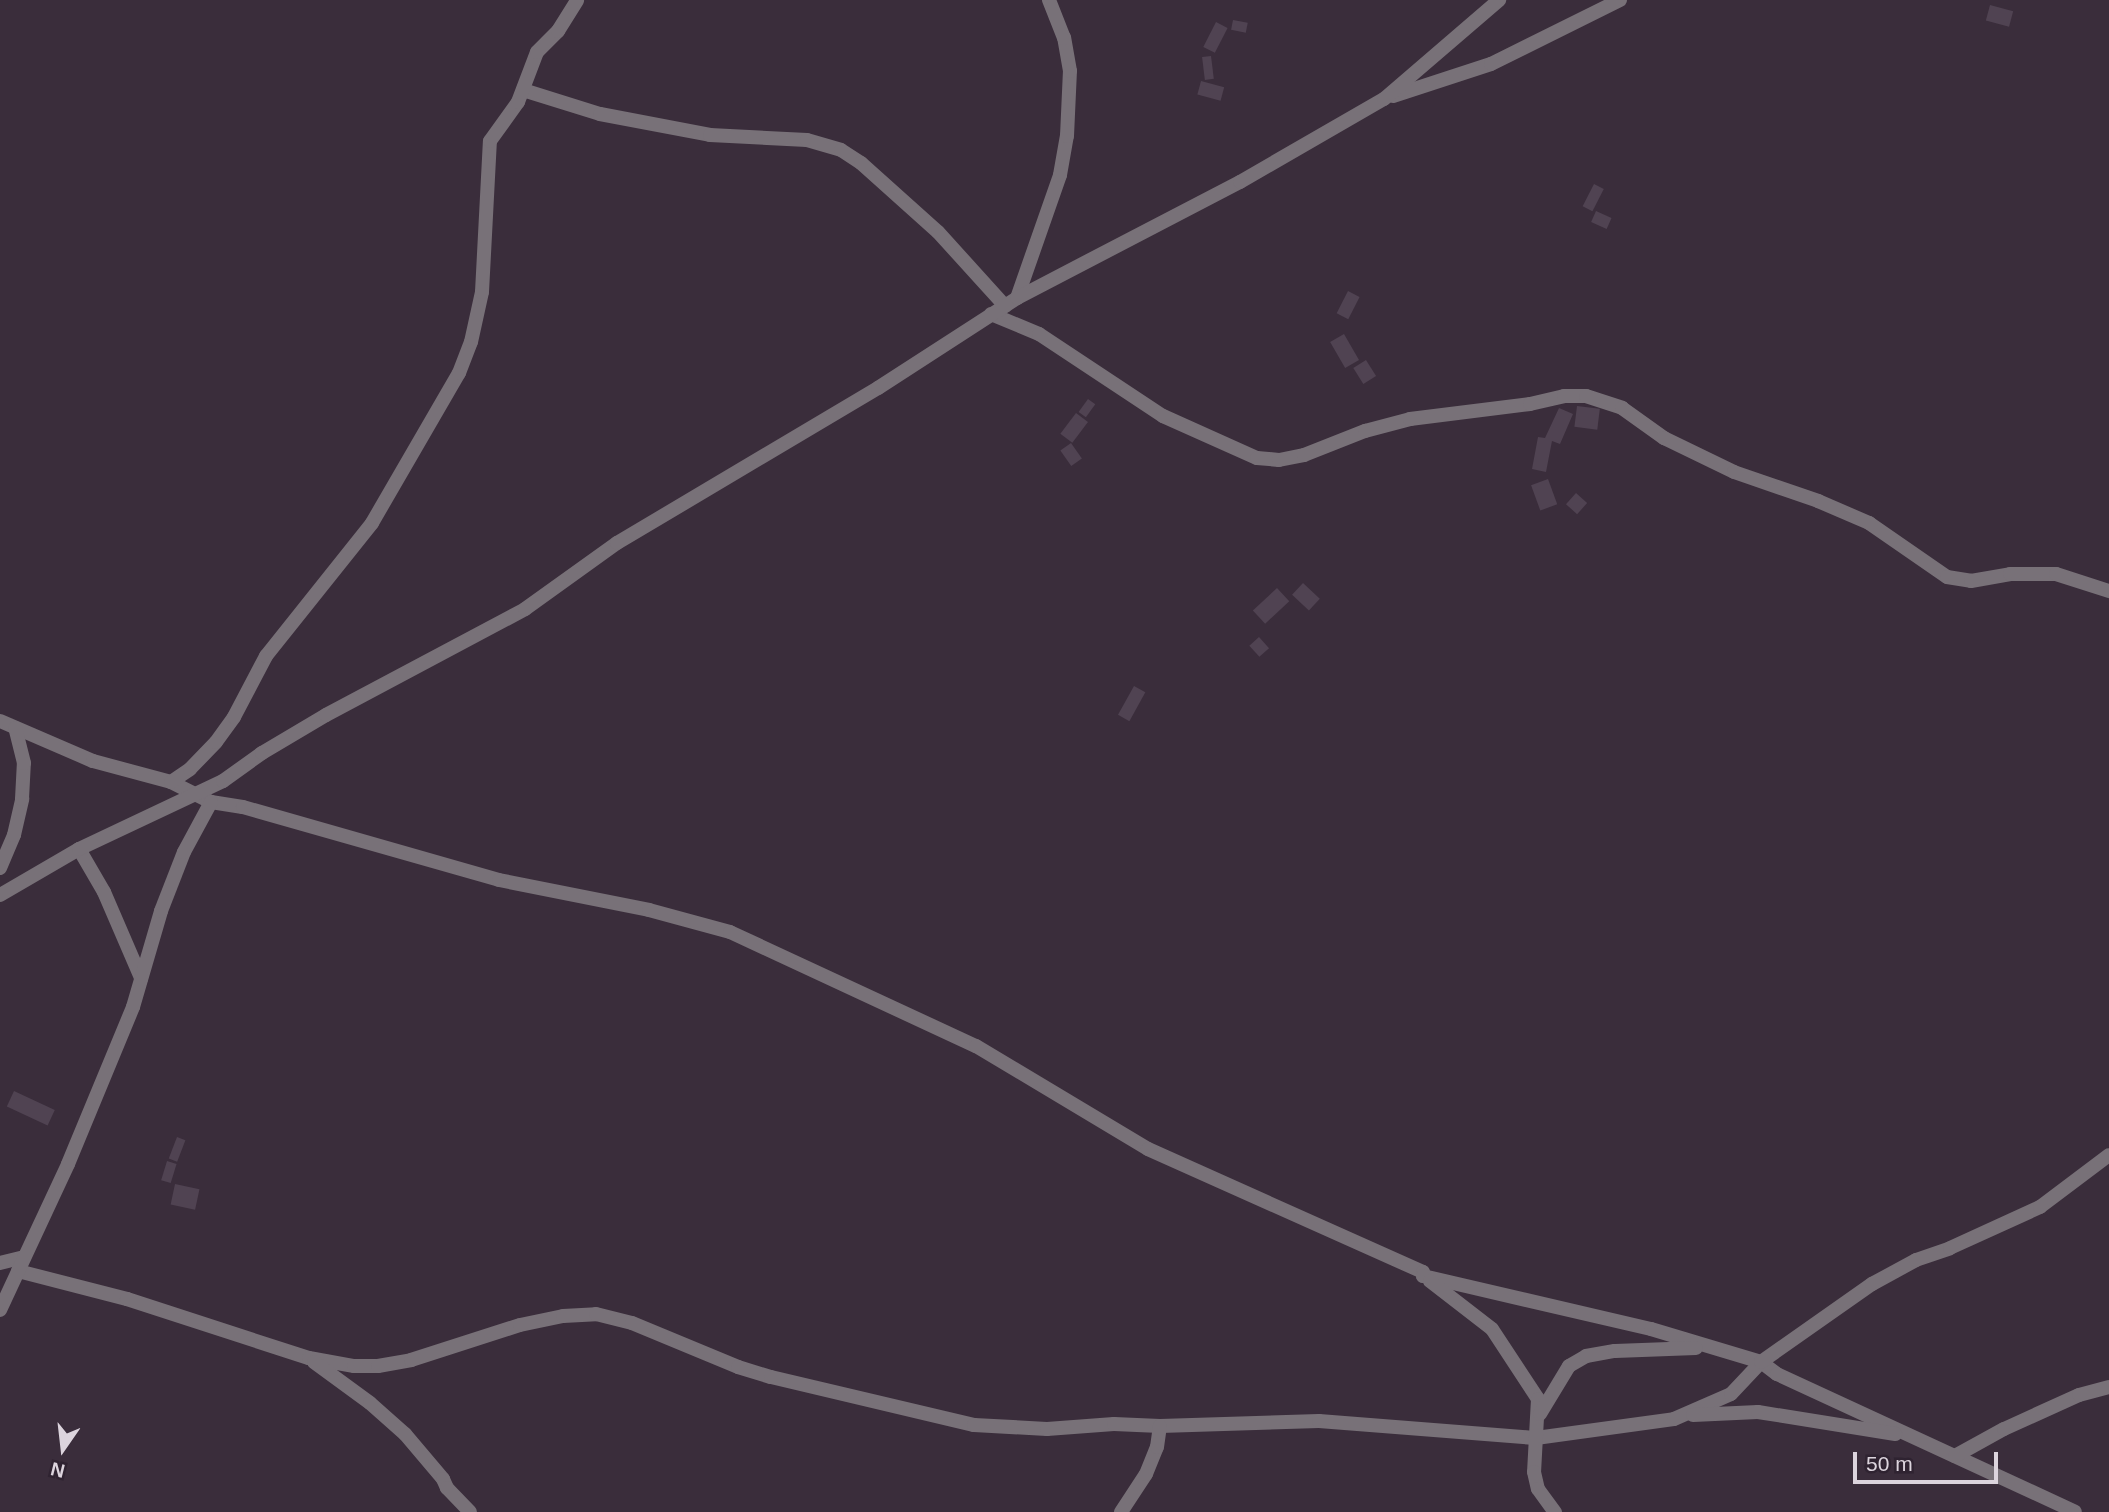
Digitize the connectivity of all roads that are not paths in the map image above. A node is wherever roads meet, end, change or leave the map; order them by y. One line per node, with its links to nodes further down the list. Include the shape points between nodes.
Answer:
1 (577, 0): 5 (street, via 558,31 537,52)
2 (1049, 0): 7 (street, via 1064,38 1070,71 1067,136 1060,175)
3 (1499, 0): 6 (street)
4 (1620, 0): 6 (street, via 1491,64)
5 (523, 90): 7 (street, via 600,114 710,135 807,140 841,150 861,163); 12 (street, via 490,141 482,292 459,373 372,523 266,656 216,742)
6 (1384, 99): 7 (street, via 1240,182)
7 (1011, 302): 8 (street)
8 (991, 314): 9 (street, via 1039,334 1163,416 1257,458 1304,455 1410,419 1586,396 1622,408 1664,439 1734,472 1869,523 1947,577 1971,581 2056,574); 13 (street, via 617,543 525,609 326,715)
9 (2109, 591)
10 (0, 721): 11 (street)
11 (15, 728): 12 (street, via 93,761); 16 (street, via 24,763 22,799)
12 (171, 782): 13 (street)
13 (194, 796): 14 (street); 15 (street)
14 (211, 802): 18 (street, via 161,911); 23 (street, via 243,807 499,880 649,910 730,932 976,1046 1148,1149 1423,1272)
15 (79, 849): 17 (street); 18 (street, via 104,892)
16 (0, 868)
17 (0, 895)
18 (141, 978): 20 (street, via 68,1164)
19 (2109, 1155): 27 (street, via 2040,1207 1872,1284)
20 (24, 1257): 21 (street); 22 (street)
21 (0, 1264)
22 (18, 1271): 24 (street); 26 (street, via 127,1299)
23 (1423, 1276): 25 (street); 29 (street, via 1492,1329 1538,1399)
24 (0, 1310)
25 (1709, 1347): 27 (street); 29 (street, via 1586,1356 1569,1366)
26 (309, 1359): 31 (street, via 378,1366 520,1325 596,1314 632,1323 771,1377 974,1425 1047,1429); 36 (street, via 404,1434)
27 (1761, 1362): 30 (street, via 1731,1394); 32 (street, via 1777,1374)
28 (2109, 1387): 34 (street, via 2079,1395)
29 (1539, 1415): 33 (street)
30 (1681, 1416): 32 (street, via 1758,1412); 33 (street)
31 (1160, 1426): 33 (street, via 1360,1423); 37 (street, via 1146,1474)
32 (1913, 1437): 34 (street)
33 (1536, 1438): 35 (street, via 1534,1472)
34 (1955, 1456): 38 (street)
35 (1550, 1510)
36 (470, 1512)
37 (1121, 1512)
38 (2076, 1512)

